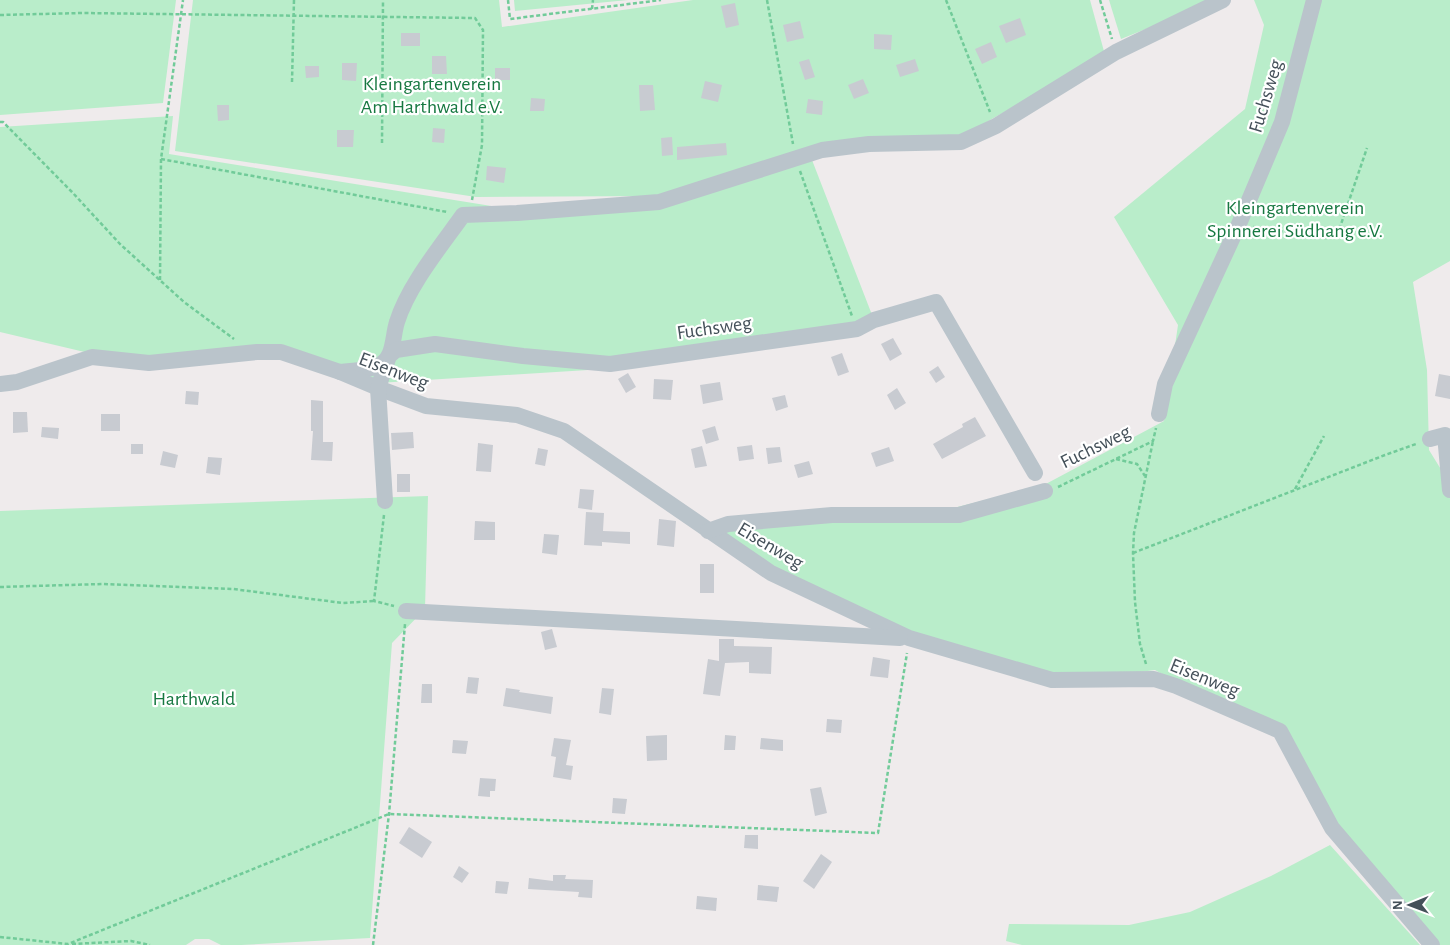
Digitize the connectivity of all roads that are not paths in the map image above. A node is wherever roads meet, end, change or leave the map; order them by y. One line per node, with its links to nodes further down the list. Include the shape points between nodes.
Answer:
1 (1223, 0): 3 (street, via 1116,52 996,126 962,142 869,144 822,150 659,202 467,214 412,290 396,323)
2 (1314, 0): 7 (street, Fuchsweg, via 1282,122 1165,384)
3 (389, 356): 4 (street, via 378,366); 6 (street); 9 (street, Fuchsweg, via 396,350 435,344 610,364 857,329 874,320 936,302)
4 (340, 372): 5 (street, Eisenweg, via 281,352 149,363 92,357 17,382); 6 (street, Eisenweg)
5 (0, 384)
6 (378, 388): 12 (street); 13 (street, Eisenweg, via 426,406 517,415 564,430)
7 (1159, 414)
8 (1430, 439): 10 (street, via 1445,435)
9 (1035, 473)
10 (1450, 490)
11 (1045, 492): 13 (street, Fuchsweg, via 959,515 832,515 728,524)
12 (385, 501)
13 (708, 530): 15 (street, Eisenweg, via 771,573)
14 (406, 611): 15 (street)
15 (909, 638): 16 (street, Eisenweg, via 1052,680 1154,679 1280,730 1332,828)
16 (1432, 945)

